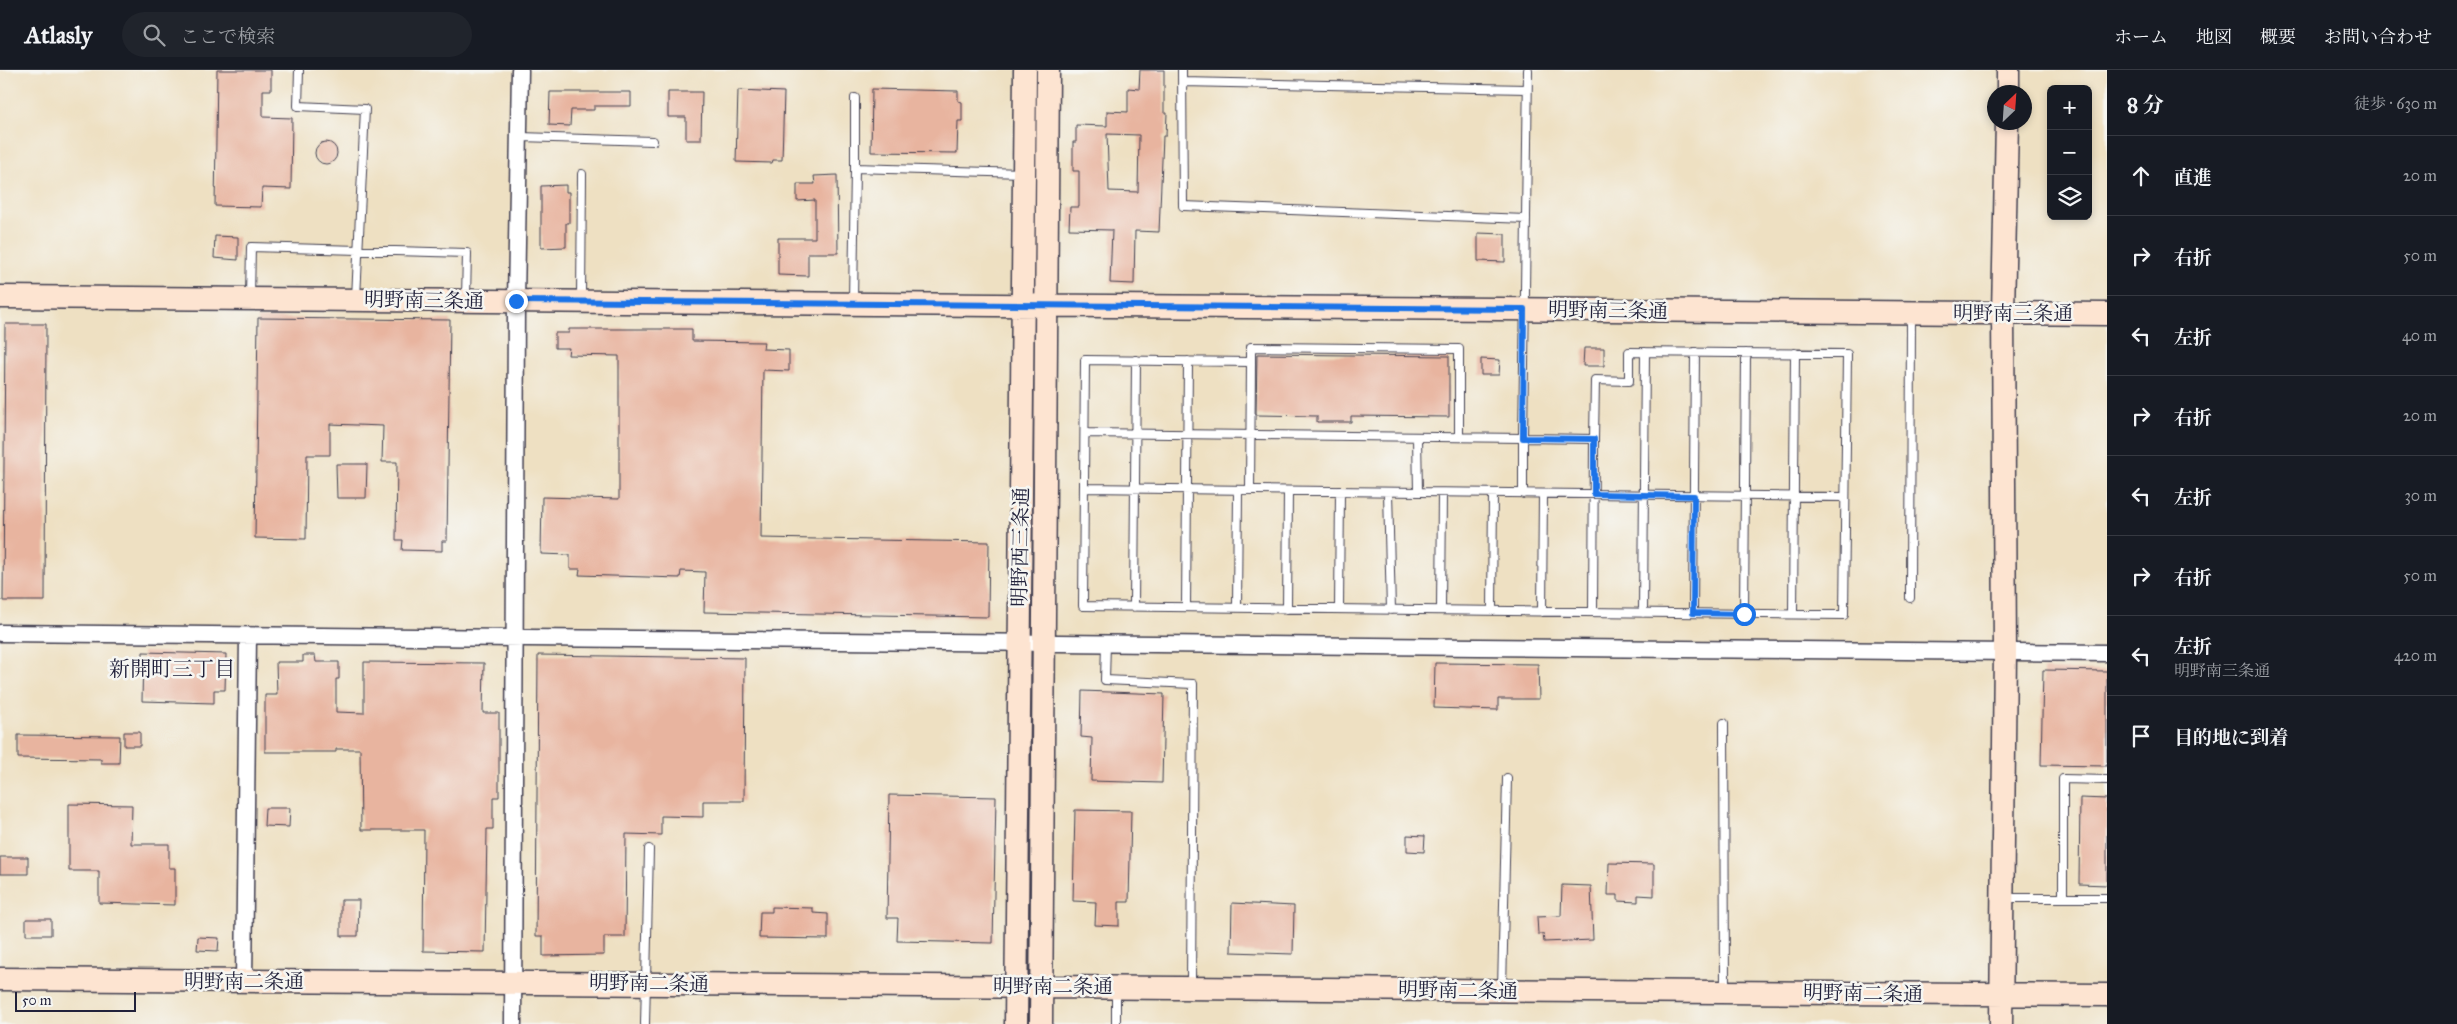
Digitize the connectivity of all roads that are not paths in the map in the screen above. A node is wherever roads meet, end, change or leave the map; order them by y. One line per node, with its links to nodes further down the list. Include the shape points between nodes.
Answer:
1 (299, 70): 19 (lane, via 298,106 365,109)
2 (520, 70): 13 (street)
3 (1025, 70): 16 (street, 明野西三条通)
4 (1048, 70): 27 (street, 明野西三条通)
5 (1182, 70): 8 (lane)
6 (1528, 70): 10 (lane)
7 (2008, 70): 9 (street)
8 (1183, 82): 10 (lane); 18 (lane, via 1184,206)
9 (2008, 85)
10 (1527, 88): 18 (lane)
11 (855, 98): 15 (lane)
12 (2007, 130): 30 (street)
13 (520, 137): 14 (lane); 24 (street)
14 (653, 141)
15 (855, 168): 16 (lane); 26 (lane)
16 (1025, 173): 27 (street, 明野西三条通)
17 (582, 174): 25 (lane)
18 (1526, 219): 28 (lane)
19 (360, 250): 21 (lane, via 251,247); 22 (lane); 23 (lane, via 467,253)
20 (0, 296): 21 (street, 明野南三条通)
21 (250, 299): 22 (street, 明野南三条通)
22 (356, 300): 23 (street, 明野南三条通)
23 (466, 300): 24 (street, 明野南三条通)
24 (516, 301): 25 (street, 明野南三条通); 83 (street)
25 (581, 301): 26 (street, 明野南三条通)
26 (853, 303): 27 (street, 明野南三条通)
27 (1035, 305): 28 (street, 明野南三条通); 84 (street, 明野西三条通); 85 (street, 明野西三条通)
28 (1524, 309): 29 (street, 明野南三条通); 45 (lane)
29 (1911, 312): 30 (street, 明野南三条通); 66 (lane)
30 (2004, 313): 31 (street, 明野南三条通); 87 (street)
31 (2107, 314)
32 (1645, 352): 33 (lane); 46 (lane, via 1629,352 1629,381 1595,380); 61 (lane)
33 (1695, 352): 34 (lane); 62 (lane)
34 (1746, 353): 35 (lane); 63 (lane)
35 (1795, 354): 64 (lane); 65 (lane, via 1847,354)
36 (1136, 360): 37 (lane); 39 (lane, via 1085,360); 40 (lane)
37 (1188, 361): 38 (lane); 41 (lane)
38 (1251, 362): 42 (lane); 44 (lane, via 1251,347 1459,349)
39 (1085, 433): 40 (lane); 47 (lane)
40 (1136, 434): 41 (lane); 48 (lane)
41 (1187, 434): 42 (lane); 49 (lane)
42 (1250, 435): 43 (lane); 51 (lane)
43 (1417, 437): 44 (lane); 55 (lane)
44 (1459, 438): 45 (lane)
45 (1523, 438): 46 (lane); 58 (lane)
46 (1594, 439): 60 (lane)
47 (1084, 488): 48 (lane); 67 (lane, via 1083,606)
48 (1135, 489): 49 (lane); 67 (lane)
49 (1187, 490): 50 (lane); 68 (lane)
50 (1238, 490): 51 (lane); 69 (lane)
51 (1250, 490): 52 (lane)
52 (1288, 491): 53 (lane); 70 (lane)
53 (1340, 491): 54 (lane); 71 (lane)
54 (1388, 492): 55 (lane); 72 (lane)
55 (1418, 492): 56 (lane)
56 (1442, 493): 57 (lane); 73 (lane)
57 (1493, 493): 58 (lane); 74 (lane)
58 (1523, 494): 59 (lane)
59 (1543, 494): 60 (lane); 75 (lane)
60 (1594, 494): 61 (lane); 76 (lane)
61 (1644, 495): 62 (lane); 77 (lane)
62 (1694, 496): 63 (lane); 78 (lane)
63 (1745, 496): 64 (lane); 79 (lane)
64 (1794, 497): 65 (lane); 80 (lane)
65 (1846, 497): 80 (lane, via 1844,615)
66 (1910, 598)
67 (1134, 607): 68 (lane)
68 (1186, 608): 69 (lane)
69 (1237, 608): 70 (lane)
70 (1287, 609): 71 (lane)
71 (1339, 609): 72 (lane)
72 (1391, 610): 73 (lane)
73 (1441, 610): 74 (lane)
74 (1492, 611): 75 (lane)
75 (1542, 612): 76 (lane)
76 (1593, 612): 77 (lane)
77 (1643, 613): 78 (lane)
78 (1693, 613): 79 (lane)
79 (1744, 614): 80 (lane)
80 (1793, 614)
81 (0, 633): 82 (street)
82 (248, 636): 83 (street); 98 (street)
83 (514, 639): 84 (street); 97 (street)
84 (1019, 642): 85 (street); 100 (street, 明野西三条通)
85 (1043, 643): 86 (street); 101 (street, 明野西三条通)
86 (1106, 643): 87 (street); 103 (lane, via 1105,680 1193,684)
87 (2005, 652): 88 (street); 93 (street)
88 (2107, 653)
89 (1724, 723): 105 (lane)
90 (1507, 778): 104 (lane)
91 (2107, 780): 94 (lane, via 2063,780)
92 (649, 850): 99 (lane)
93 (2003, 898): 94 (lane); 106 (street)
94 (2063, 898): 95 (lane)
95 (2107, 898)
96 (0, 979): 98 (street, 明野南二条通)
97 (513, 981): 98 (street, 明野南二条通); 99 (street, 明野南二条通); 108 (street)
98 (244, 982)
99 (646, 983): 100 (street, 明野南二条通); 109 (lane)
100 (1016, 986): 101 (street, 明野南二条通); 110 (street, 明野西三条通)
101 (1041, 986): 102 (street, 明野南二条通); 111 (street, 明野西三条通)
102 (1116, 987): 103 (street, 明野南二条通); 112 (lane)
103 (1191, 988): 104 (street, 明野南二条通)
104 (1502, 990): 105 (street, 明野南二条通)
105 (1725, 992): 106 (street, 明野南二条通)
106 (2001, 994): 107 (street, 明野南二条通); 113 (street)
107 (2107, 995)
108 (513, 1024)
109 (645, 1024)
110 (1016, 1024)
111 (1041, 1024)
112 (1116, 1024)
113 (2001, 1024)

